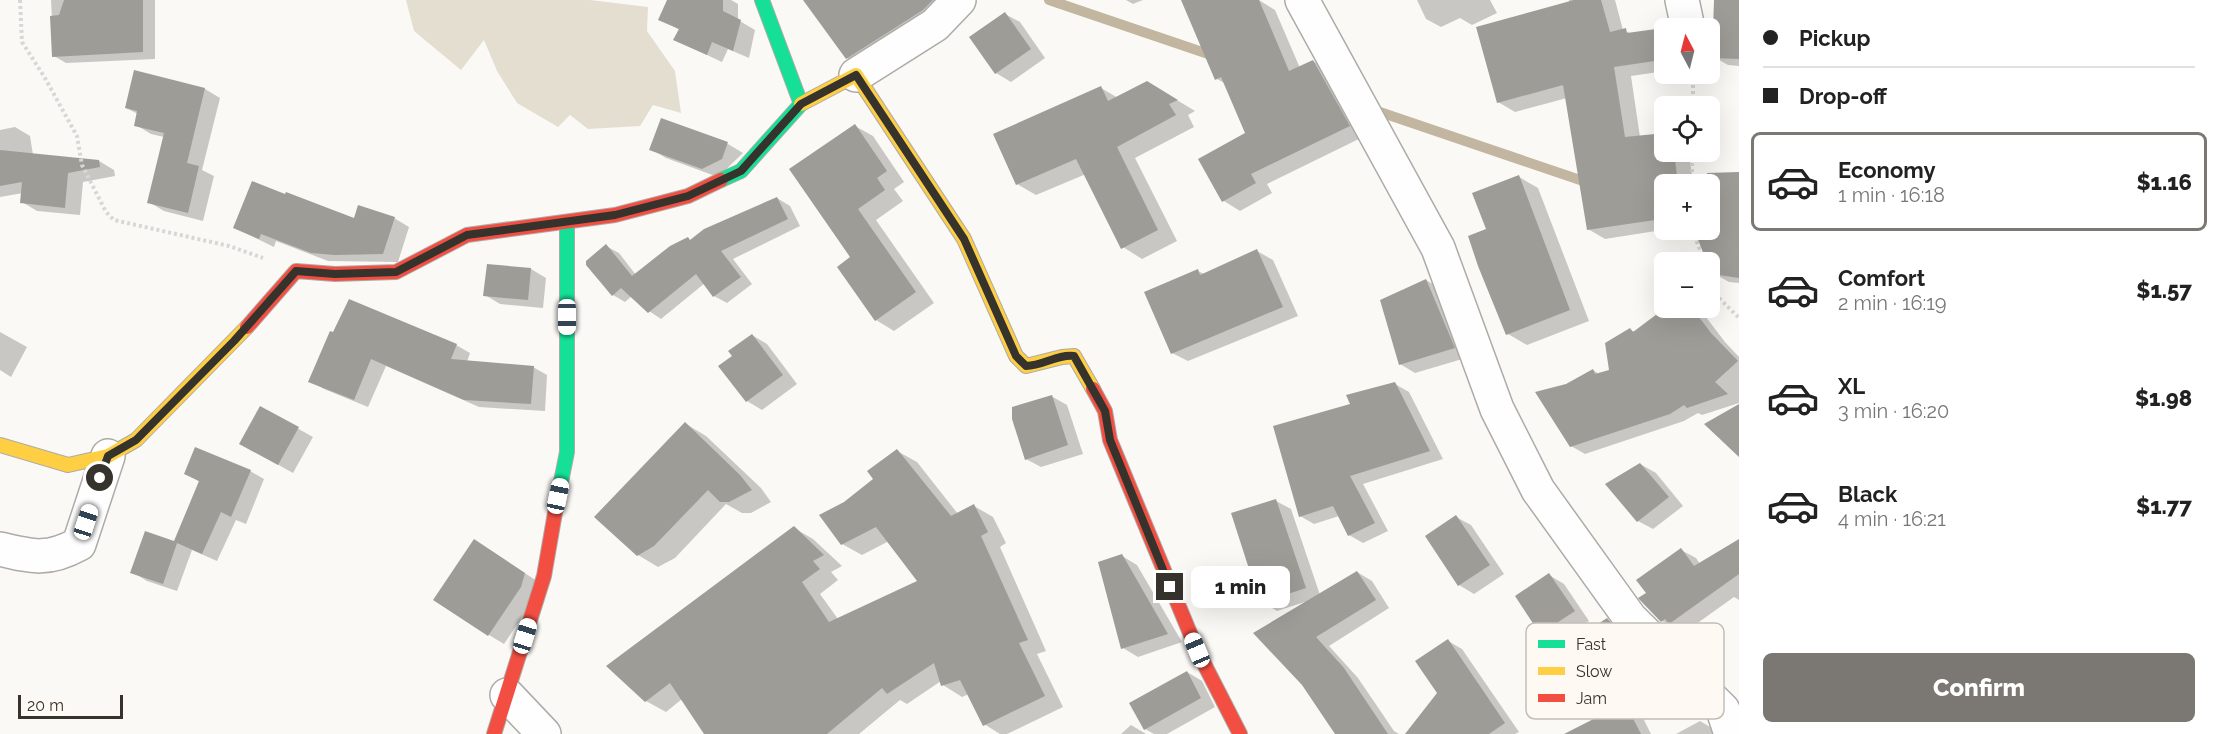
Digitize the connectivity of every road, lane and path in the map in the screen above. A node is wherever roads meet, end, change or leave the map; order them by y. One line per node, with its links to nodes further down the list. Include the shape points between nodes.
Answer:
1 (20, 0): 10 (path, via 22,42 76,136 82,165 114,220 229,246)
2 (762, 0): 8 (street)
3 (959, 0): 7 (street, via 935,25)
4 (1302, 0): 16 (street, via 1438,248 1497,409 1538,490)
5 (1683, 0): 6 (street)
6 (1686, 18)
7 (856, 75): 8 (street); 21 (street, via 964,239 1016,356 1026,366 1074,356 1105,411 1110,440 1192,639)
8 (801, 104): 9 (street, via 741,171 688,196 615,215)
9 (567, 222): 10 (street, via 467,235 396,272); 17 (street, via 567,452 544,576)
10 (296, 271): 14 (street, via 234,341 136,440)
11 (1720, 299): 12 (path)
12 (1739, 318)
13 (0, 445): 14 (street, via 68,465)
14 (108, 456): 15 (street, via 79,544 60,555 30,556)
15 (0, 549)
16 (1635, 623)
17 (507, 695): 19 (street); 20 (street)
18 (1724, 713): 22 (street)
19 (494, 734)
20 (544, 734)
21 (1240, 734)
22 (1731, 734)

